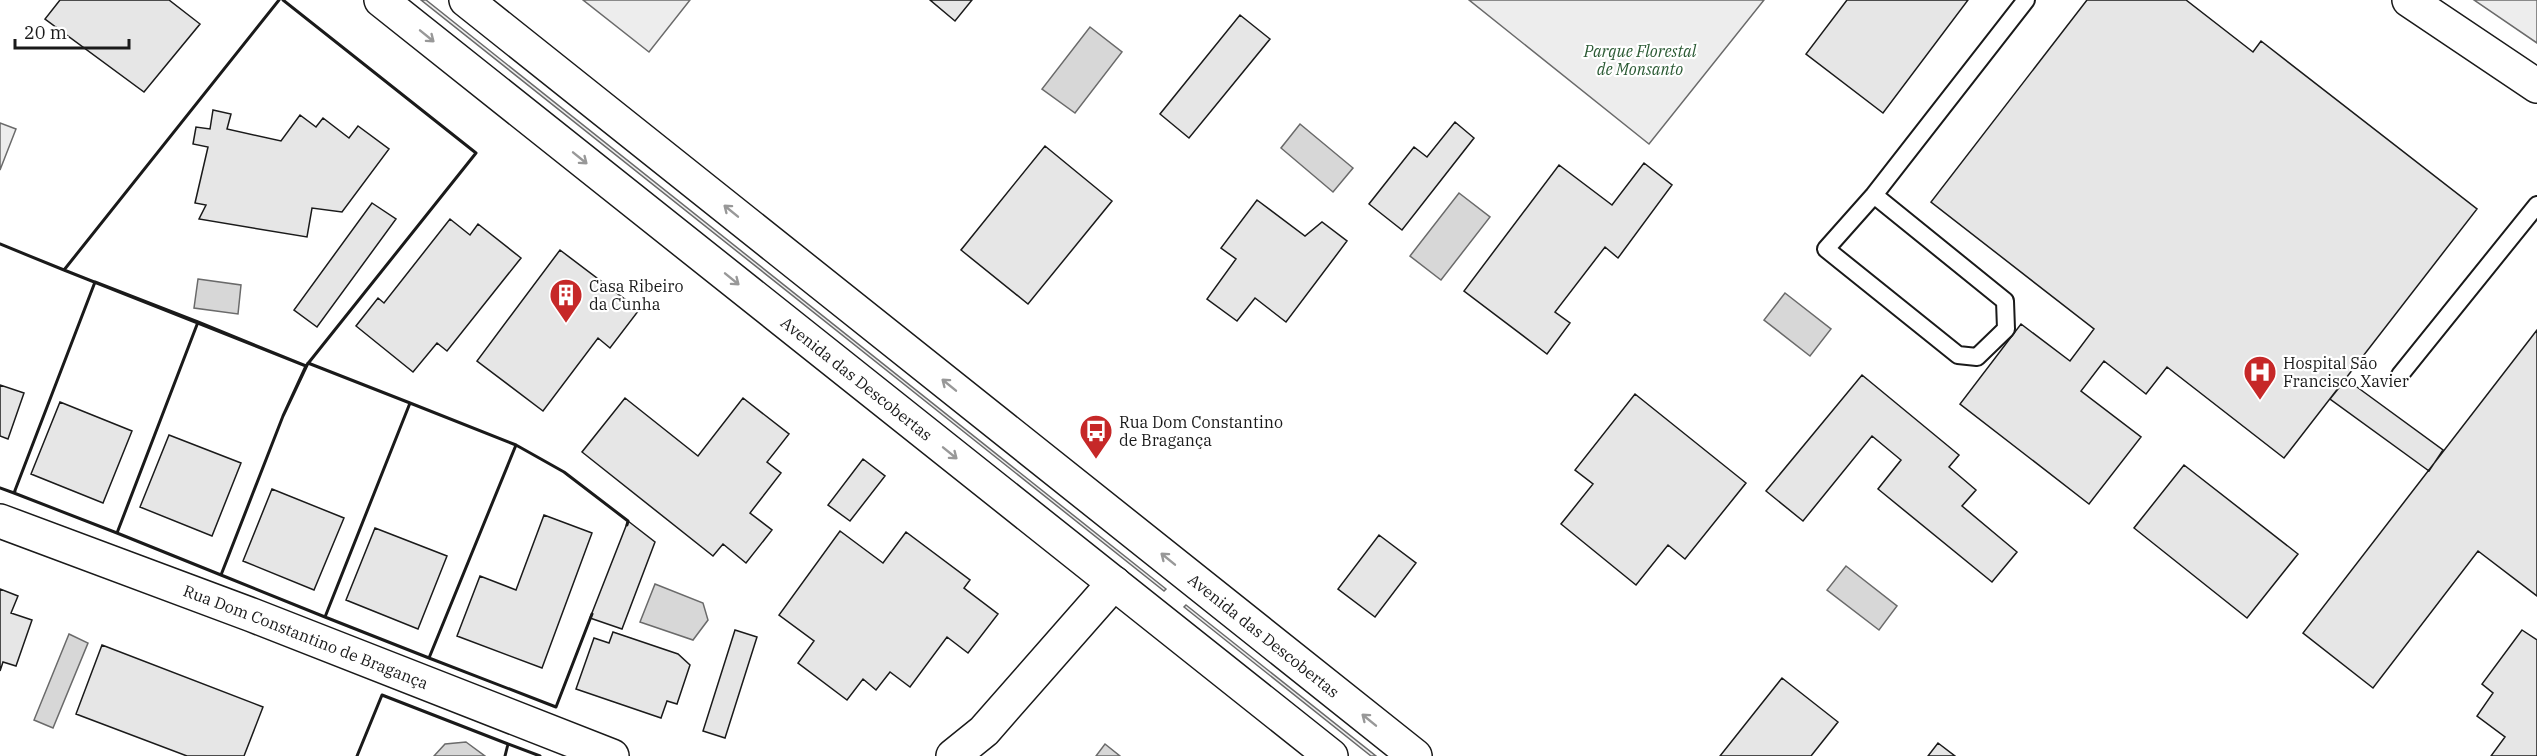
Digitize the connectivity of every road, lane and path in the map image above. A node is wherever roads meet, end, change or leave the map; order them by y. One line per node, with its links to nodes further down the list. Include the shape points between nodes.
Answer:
1 (381, 0): 10 (main road, Avenida das Descobertas, one-way to 10)
2 (466, 0): 14 (main road, Avenida das Descobertas, one-way to 2)
3 (2026, 0): 6 (lane)
4 (2409, 0): 5 (main road)
5 (2537, 86)
6 (1874, 195): 6 (lane, via 1826,249 1958,356 1977,357 2006,328 2005,301)
7 (2537, 205): 8 (lane)
8 (2400, 375)
9 (0, 521): 11 (main road, Rua Dom Constantino de Bragança)
10 (1114, 584): 12 (main road, via 984,730); 13 (main road, Avenida das Descobertas)
11 (612, 756)
12 (953, 756)
13 (1331, 756)
14 (1415, 756)

